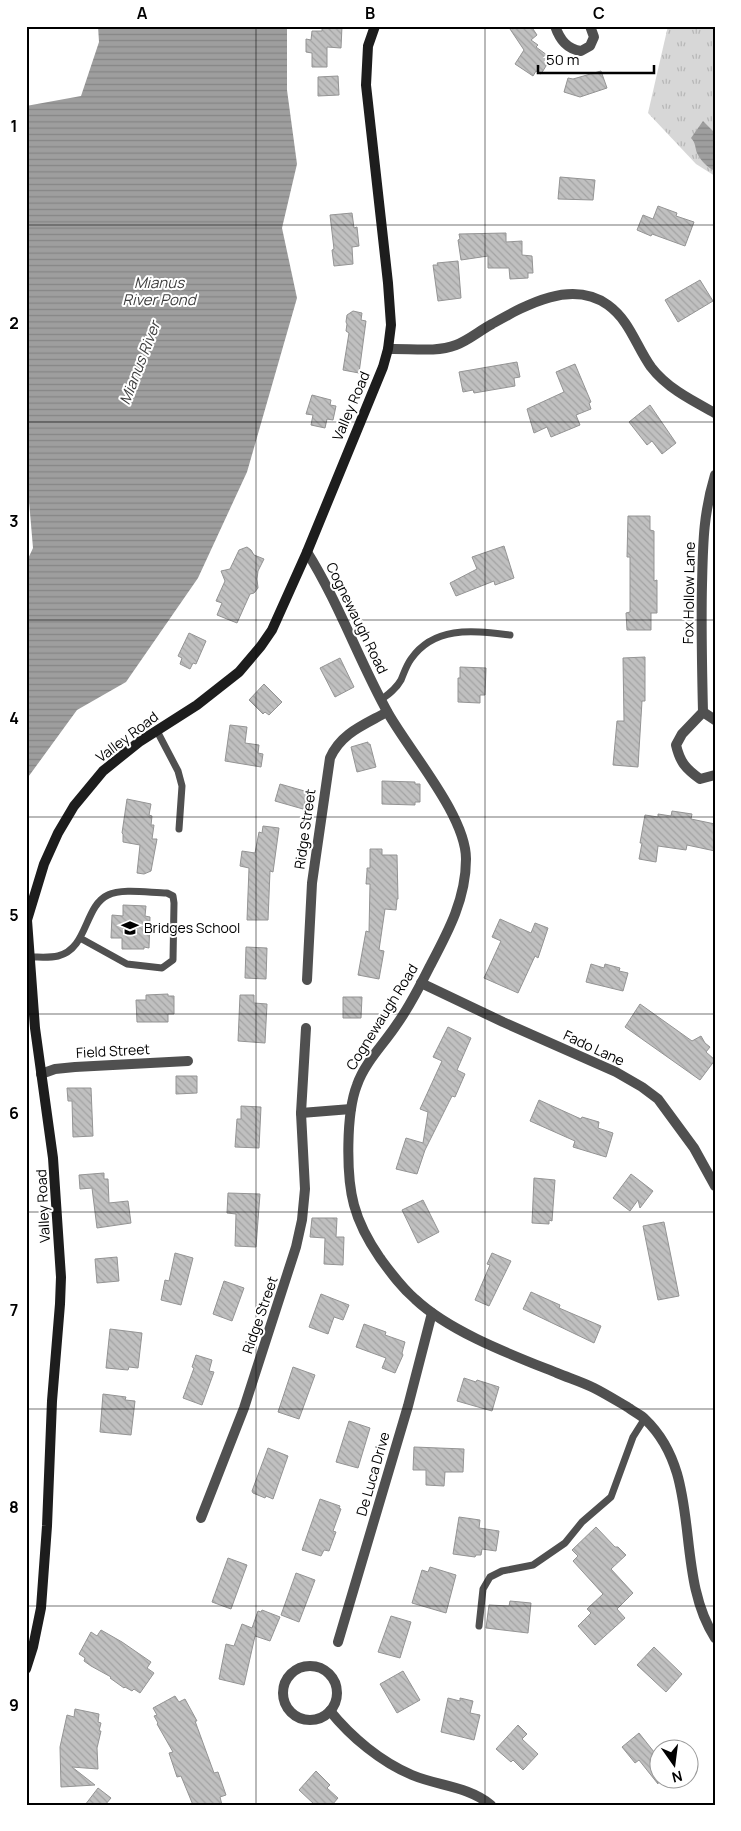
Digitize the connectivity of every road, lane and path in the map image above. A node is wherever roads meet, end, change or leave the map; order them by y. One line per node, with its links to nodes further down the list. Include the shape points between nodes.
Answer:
1 (374, 26): 4 (main road, Valley Road, via 368,46 366,85 388,283 391,325)
2 (555, 26): 3 (street, via 571,50 581,52 590,46 594,37)
3 (590, 26)
4 (388, 349): 5 (street, via 454,346 532,303 571,294 589,296 599,299 619,315 650,365 666,383); 7 (main road, Valley Road)
5 (715, 413)
6 (715, 475): 11 (street, Fox Hollow Lane, via 704,522)
7 (307, 552): 9 (street, Cognewaugh Road, via 324,579); 13 (main road, Valley Road, via 262,646 239,672 197,705)
8 (510, 636): 9 (lane, via 470,631 432,639 411,658 394,690)
9 (382, 699): 10 (street, Cognewaugh Road)
10 (387, 712): 18 (street, Ridge Street, via 347,734 335,746 330,758 312,883); 19 (street, Cognewaugh Road, via 446,803 463,838 466,857 464,888 453,922)
11 (703, 712): 12 (street); 14 (street, via 676,745 680,761 691,772 700,779)
12 (715, 720)
13 (157, 730): 15 (lane, via 182,786); 17 (main road, Valley Road, via 103,771 74,806 58,833 44,864 27,920)
14 (715, 776)
15 (179, 830)
16 (80, 938): 16 (lane, via 100,901 109,894 167,893 172,896 173,960 162,968 127,964); 17 (lane, via 58,956)
17 (28, 957): 22 (main road, Valley Road)
18 (307, 980)
19 (421, 983): 23 (street, Cognewaugh Road, via 397,1024 366,1066 356,1086); 25 (street, Fado Lane, via 616,1072 658,1099 689,1141)
20 (306, 1028): 24 (street, Ridge Street)
21 (188, 1061): 22 (street, Field Street, via 75,1067)
22 (41, 1074): 32 (main road, Valley Road, via 54,1158 60,1304 41,1608)
23 (351, 1109): 24 (street); 26 (street, Cognewaugh Road, via 349,1180 364,1233 394,1277)
24 (301, 1113): 28 (street, Ridge Street, via 305,1189 296,1247 244,1408)
25 (715, 1186)
26 (432, 1313): 27 (street, Cognewaugh Road, via 502,1351 594,1387); 31 (street, De Luca Drive)
27 (645, 1418): 29 (lane, via 633,1437 611,1497 582,1522 565,1543 533,1565 502,1571 490,1577 483,1589); 30 (street, Cognewaugh Road, via 674,1460 681,1485 699,1607)
28 (201, 1518)
29 (479, 1626)
30 (715, 1638)
31 (338, 1642)
32 (26, 1670)
33 (330, 1711): 33 (street, via 336,1688 326,1672 307,1667 290,1676 283,1694 291,1712 299,1718 313,1720); 34 (street, via 343,1727 388,1763 412,1775 480,1796)
34 (491, 1805)

